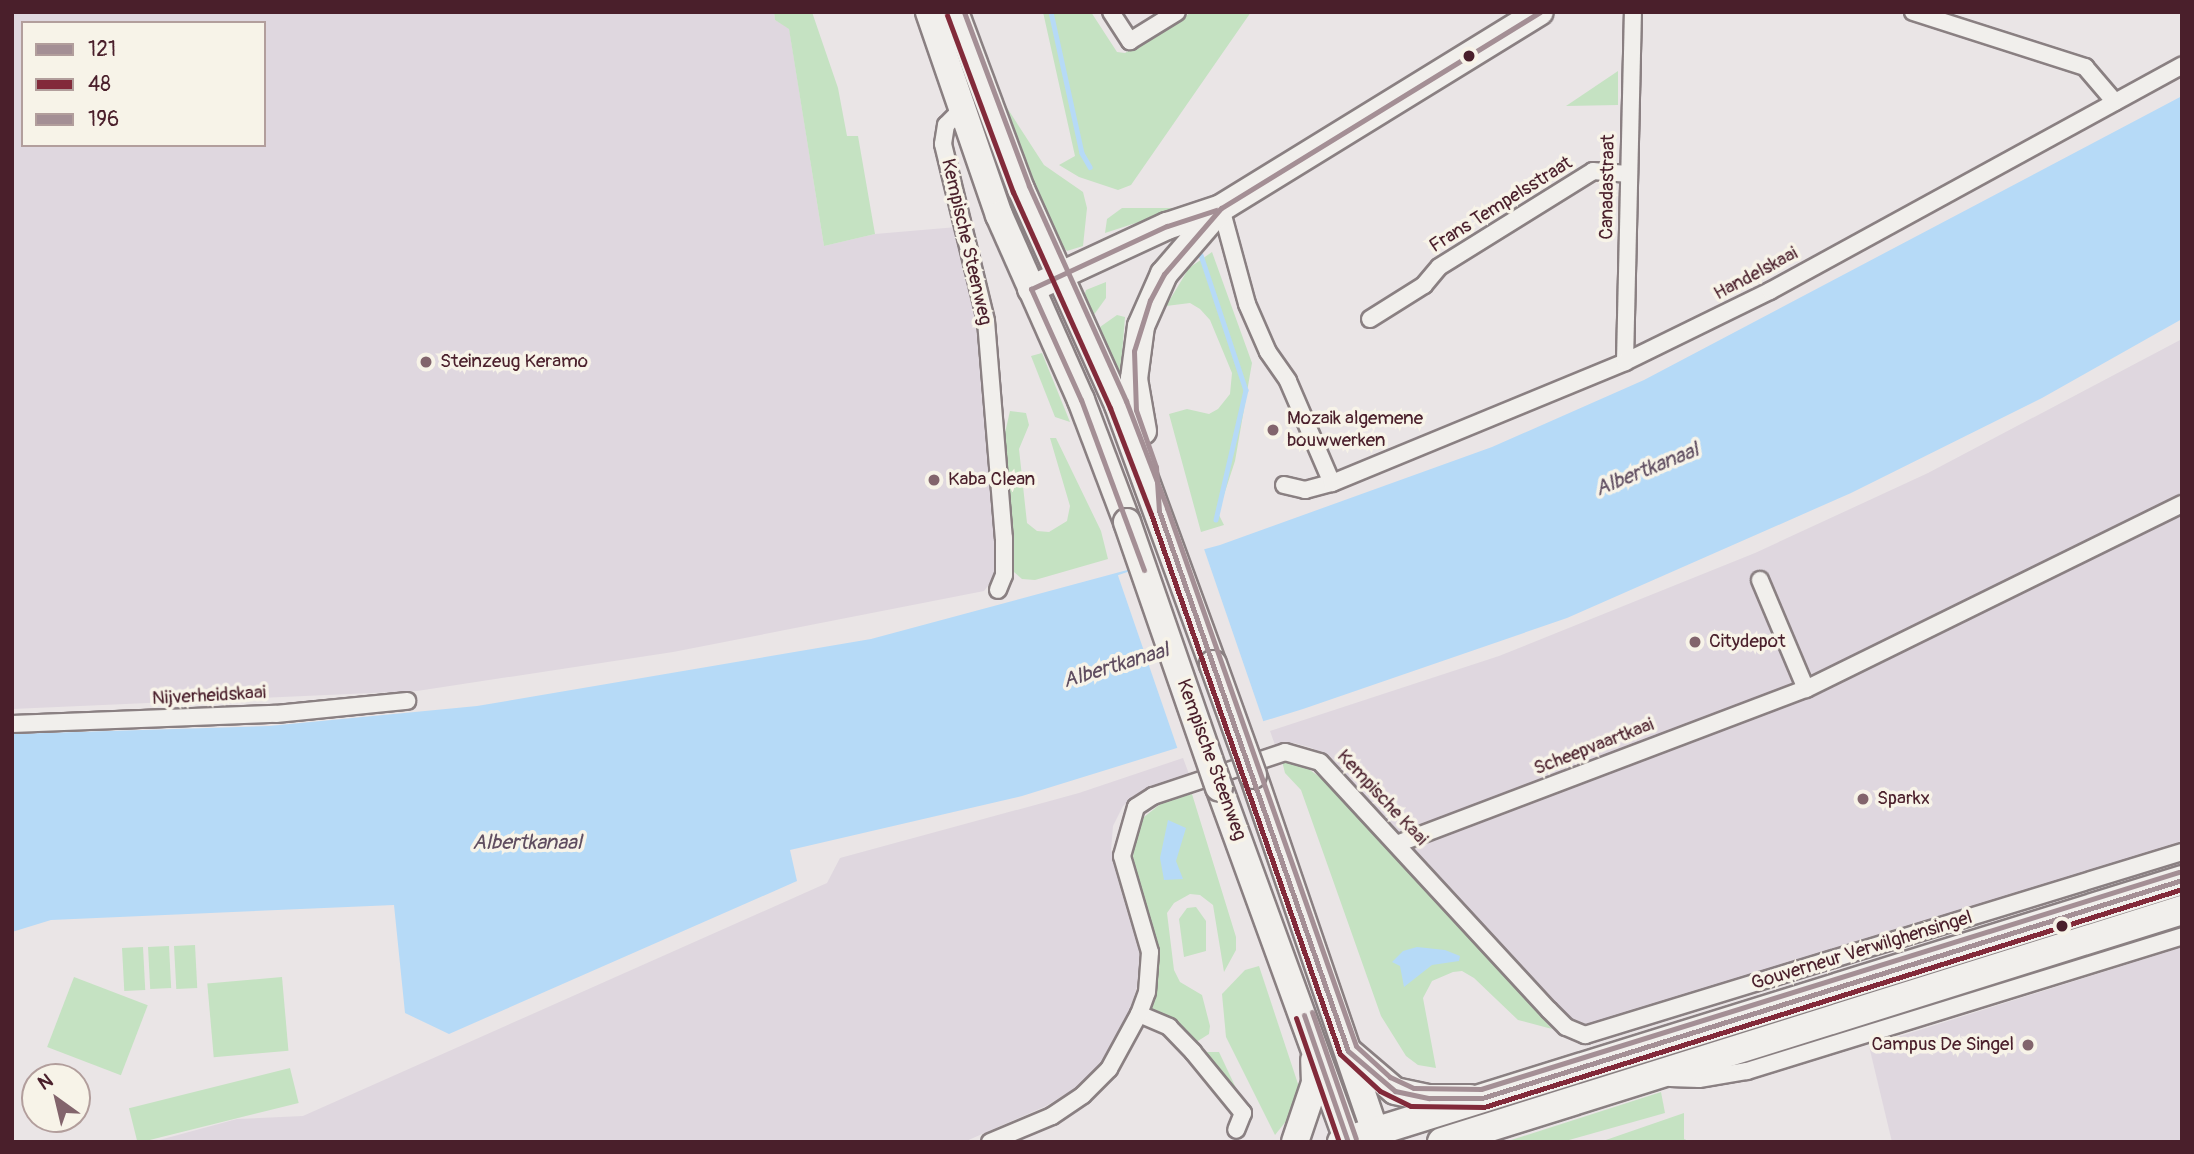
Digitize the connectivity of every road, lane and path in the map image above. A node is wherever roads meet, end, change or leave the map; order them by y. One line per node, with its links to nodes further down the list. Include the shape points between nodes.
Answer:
1 (929, 12): 10 (main road, Kempische Steenweg)
2 (955, 12): 10 (main road, Kempische Steenweg)
3 (1111, 12): 4 (street, via 1130,41)
4 (1177, 12)
5 (1633, 12): 13 (street, Canadastraat)
6 (1913, 12): 9 (street, via 2085,67)
7 (1533, 14): 14 (main road)
8 (2182, 65): 9 (street, Handelskaai)
9 (2115, 102): 18 (street, Handelskaai, via 1770,291)
10 (973, 103): 11 (main road, Kempische Steenweg); 12 (street, Kempische Steenweg, via 946,125 943,144); 15 (main road, Kempische Steenweg)
11 (982, 167): 12 (street, via 968,156 958,157); 16 (main road, Kempische Steenweg)
12 (949, 170): 24 (street, Kempische Steenweg, via 986,321 1004,538 1004,575)
13 (1629, 174): 17 (street, Frans Tempelsstraat, via 1593,172 1439,267 1424,285); 18 (street, Canadastraat)
14 (1221, 208): 15 (main road); 19 (street, via 1247,304 1268,352 1288,381); 22 (main road, via 1164,274 1150,300 1134,351 1136,410 1156,467)
15 (1061, 274): 16 (main road); 22 (main road, Kempische Steenweg)
16 (1031, 289): 35 (main road, Kempische Steenweg, bridge, via 1081,400 1127,522)
17 (1370, 319)
18 (1625, 362): 19 (street, Handelskaai)
19 (1332, 483): 20 (street, Handelskaai, via 1305,490)
20 (1284, 485)
21 (2182, 504): 25 (street, Scheepvaartkaai)
22 (1159, 511): 36 (main road, Kempische Steenweg, bridge)
23 (1760, 580): 25 (street)
24 (998, 590)
25 (1806, 689): 28 (street, Scheepvaartkaai)
26 (407, 701): 27 (street, Nijverheidskaai, via 276,714)
27 (12, 724)
28 (1396, 844): 33 (street, Kempische Kaai); 34 (street, Kempische Kaai, via 1320,762 1285,752 1153,796 1136,807 1122,856 1150,952 1147,992)
29 (2182, 852): 33 (street, Gouverneur Verwilghensingel, via 1596,1033 1575,1033)
30 (2182, 880): 38 (highway, Gouverneur Verwilghensingel)
31 (2182, 911): 37 (highway)
32 (2182, 936): 37 (street, via 1746,1070 1699,1079)
33 (1549, 1010)
34 (1139, 1014): 39 (street, via 1169,1027 1193,1052 1243,1113); 42 (street, Kempische Kaai, via 1109,1069 1083,1095 1052,1116)
35 (1313, 1041): 41 (main road, Kempische Steenweg); 43 (main road, via 1315,1083)
36 (1348, 1051): 38 (main road, via 1395,1091 1429,1098); 40 (main road, Kempische Steenweg)
37 (1653, 1077): 44 (highway)
38 (1482, 1098): 40 (highway, Gouverneur Verwilghensingel)
39 (1236, 1130)
40 (1378, 1137): 41 (highway, Gouverneur Verwilghensingel)
41 (1346, 1141)
42 (990, 1142)
43 (1295, 1142)
44 (1442, 1142)

